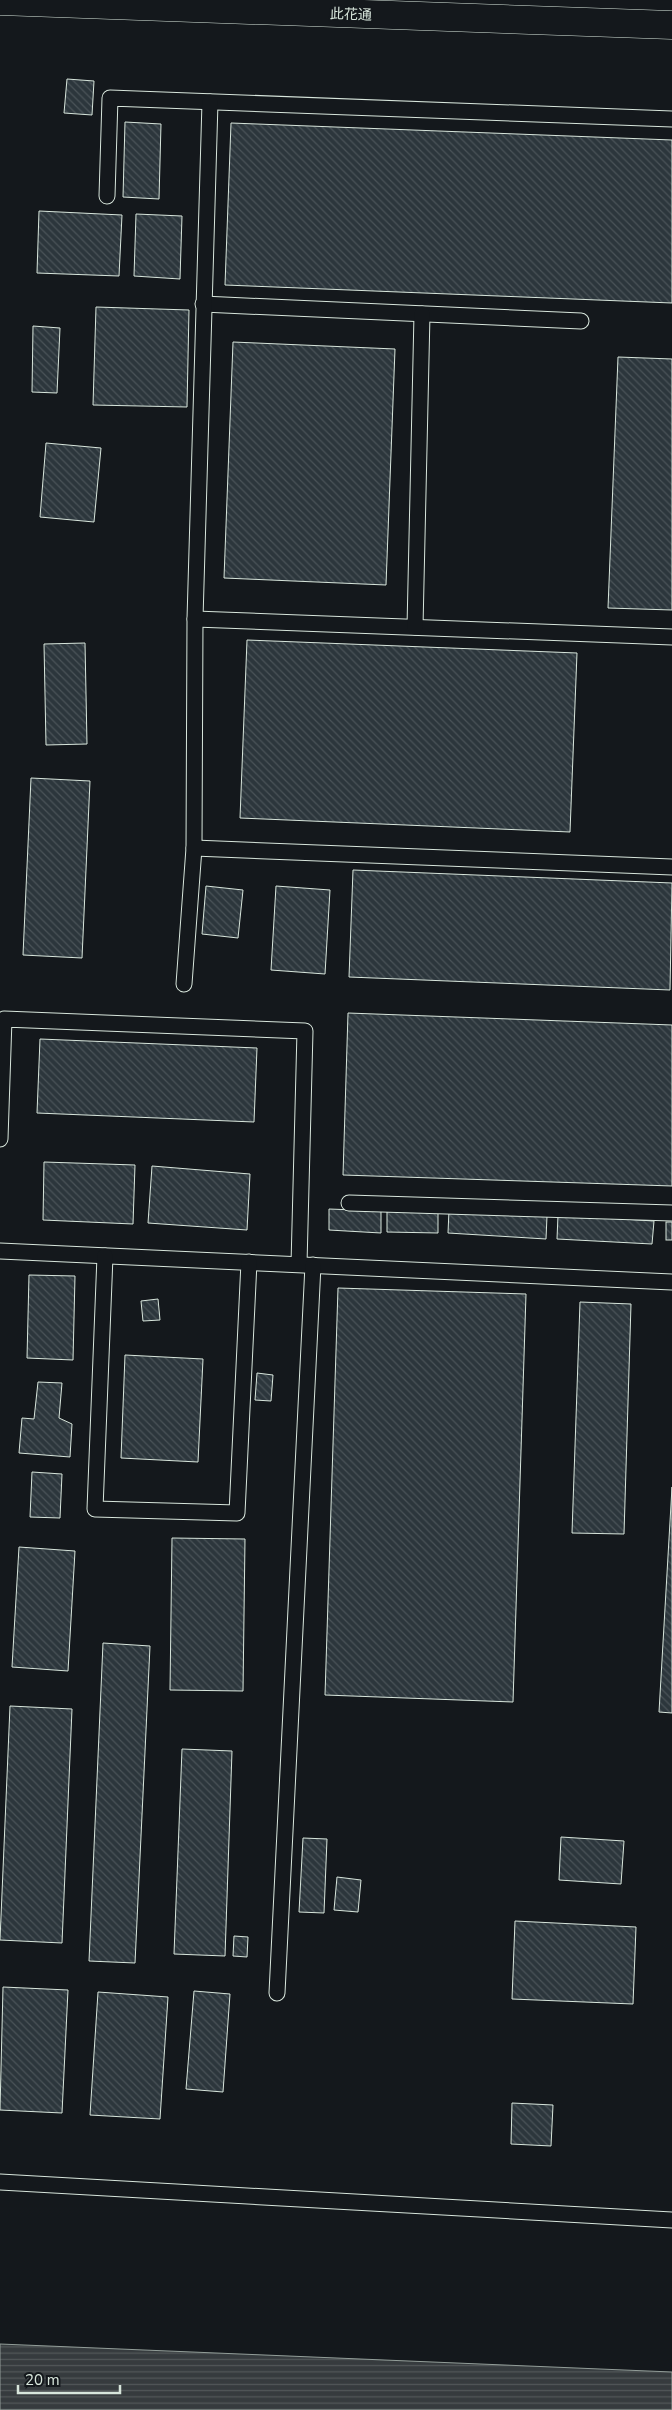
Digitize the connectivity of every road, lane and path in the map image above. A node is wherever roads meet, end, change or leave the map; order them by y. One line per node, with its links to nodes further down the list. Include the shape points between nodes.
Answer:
1 (0, 1): 2 (street, 此花通)
2 (672, 25)
3 (210, 102): 4 (lane); 5 (lane, via 110,98); 6 (lane)
4 (672, 119)
5 (107, 196)
6 (204, 304): 7 (lane); 9 (lane)
7 (422, 314): 8 (lane); 10 (lane)
8 (581, 321)
9 (195, 619): 10 (lane); 12 (lane)
10 (415, 627): 11 (lane)
11 (672, 637)
12 (194, 848): 13 (lane); 14 (lane)
13 (672, 867)
14 (184, 984)
15 (0, 1139): 21 (lane, via 4,1018 305,1031)
16 (349, 1204): 17 (lane)
17 (672, 1213)
18 (0, 1251): 19 (lane)
19 (105, 1256): 20 (lane); 20 (lane, via 95,1509 237,1513)
20 (249, 1262): 21 (lane)
21 (306, 1265): 22 (lane); 23 (lane)
22 (672, 1282)
23 (276, 1993)
24 (0, 2182): 25 (lane)
25 (672, 2220)

